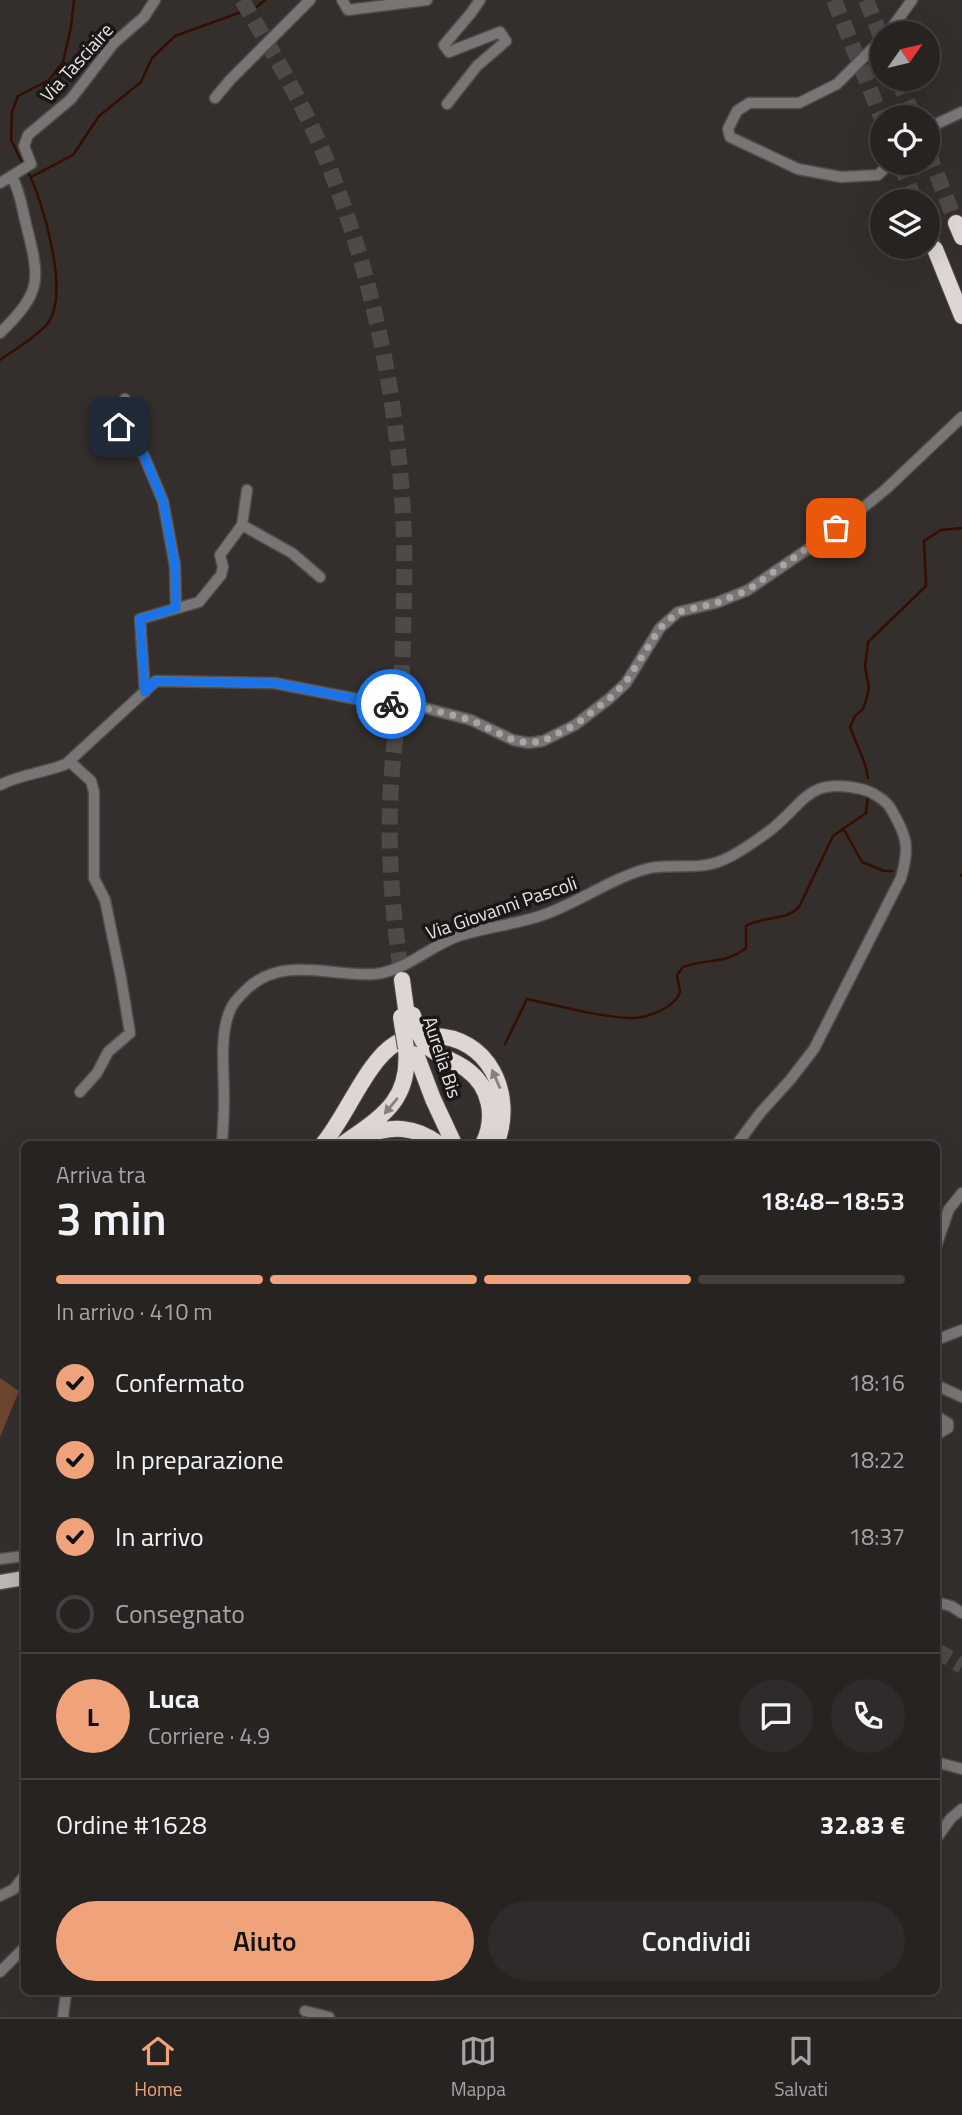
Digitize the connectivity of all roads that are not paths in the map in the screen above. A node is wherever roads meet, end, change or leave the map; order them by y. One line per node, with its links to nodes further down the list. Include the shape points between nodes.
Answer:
1 (155, 0): 14 (street, Via Tasciaire, via 71,99 28,135 24,146 31,164)
2 (310, 0): 9 (street)
3 (342, 0): 4 (street, via 348,10)
4 (427, 0)
5 (480, 0): 10 (street, via 444,45 449,52 500,32 506,41 477,66)
6 (912, 0): 7 (street)
7 (897, 21)
8 (870, 51): 13 (street, via 837,84 799,103 749,103 737,111 728,129 730,137 750,148 809,171 841,177)
9 (215, 98)
10 (447, 104)
11 (962, 112): 12 (street)
12 (940, 122)
13 (878, 175)
14 (12, 176): 15 (street, Via Tasciaire); 18 (street, via 36,263 36,284 22,309)
15 (0, 183)
16 (939, 259): 17 (highway)
17 (962, 316)
18 (0, 332)
19 (125, 399): 24 (street, via 119,427 144,456 163,501 175,566)
20 (962, 417): 25 (street, via 886,489 748,590 678,612 660,628 626,682 610,698 575,725 543,741 513,740 471,720 421,707 274,683 156,681)
21 (247, 490): 22 (street)
22 (242, 525): 23 (street, via 292,553); 24 (street, via 220,555 221,575 208,592 199,602)
23 (320, 577)
24 (176, 608): 25 (street, via 140,619)
25 (145, 692): 26 (street)
26 (69, 761): 27 (street); 30 (street, via 91,781 94,792 94,878 105,900 130,1032 108,1052)
27 (0, 785)
28 (403, 986): 29 (highway, Aurelia Bis)
29 (414, 1046): 33 (highway, one-way to 33, via 398,1097 387,1112); 36 (highway, Aurelia Bis); 37 (highway, via 466,1069 484,1089 491,1114)
30 (80, 1092)
31 (222, 1141): 39 (street, Via Giovanni Pascoli, via 228,1017 232,1006 260,978 300,969 375,974 395,969 439,943 543,915 651,868 688,868 722,861 773,828 812,791 838,784 865,790 888,804 903,828 908,855 901,878 814,1049)
32 (325, 1141): 38 (highway, one-way to 32, via 504,1112 495,1074 472,1048 440,1036 408,1038 387,1050)
33 (349, 1141)
34 (352, 1141): 35 (highway, via 397,1128 417,1131)
35 (434, 1141)
36 (453, 1141)
37 (484, 1141)
38 (497, 1141)
39 (739, 1141)
40 (962, 1193): 41 (street, via 949,1209)
41 (940, 1235)
42 (962, 1331): 43 (street)
43 (940, 1339)
44 (940, 1387): 45 (street)
45 (962, 1397)
46 (940, 1418): 47 (street, via 948,1428)
47 (940, 1433)
48 (21, 1556): 49 (street)
49 (0, 1559)
50 (21, 1578): 51 (main road)
51 (0, 1581)
52 (940, 1602): 53 (street)
53 (962, 1613)
54 (940, 1763): 55 (street)
55 (962, 1768)
56 (962, 1810): 57 (street)
57 (940, 1833)
58 (21, 1880): 59 (street)
59 (0, 1896)
60 (21, 1951): 61 (street)
61 (0, 1972)
62 (65, 1995): 64 (street)
63 (305, 2011): 65 (street)
64 (63, 2017)
65 (329, 2017)

